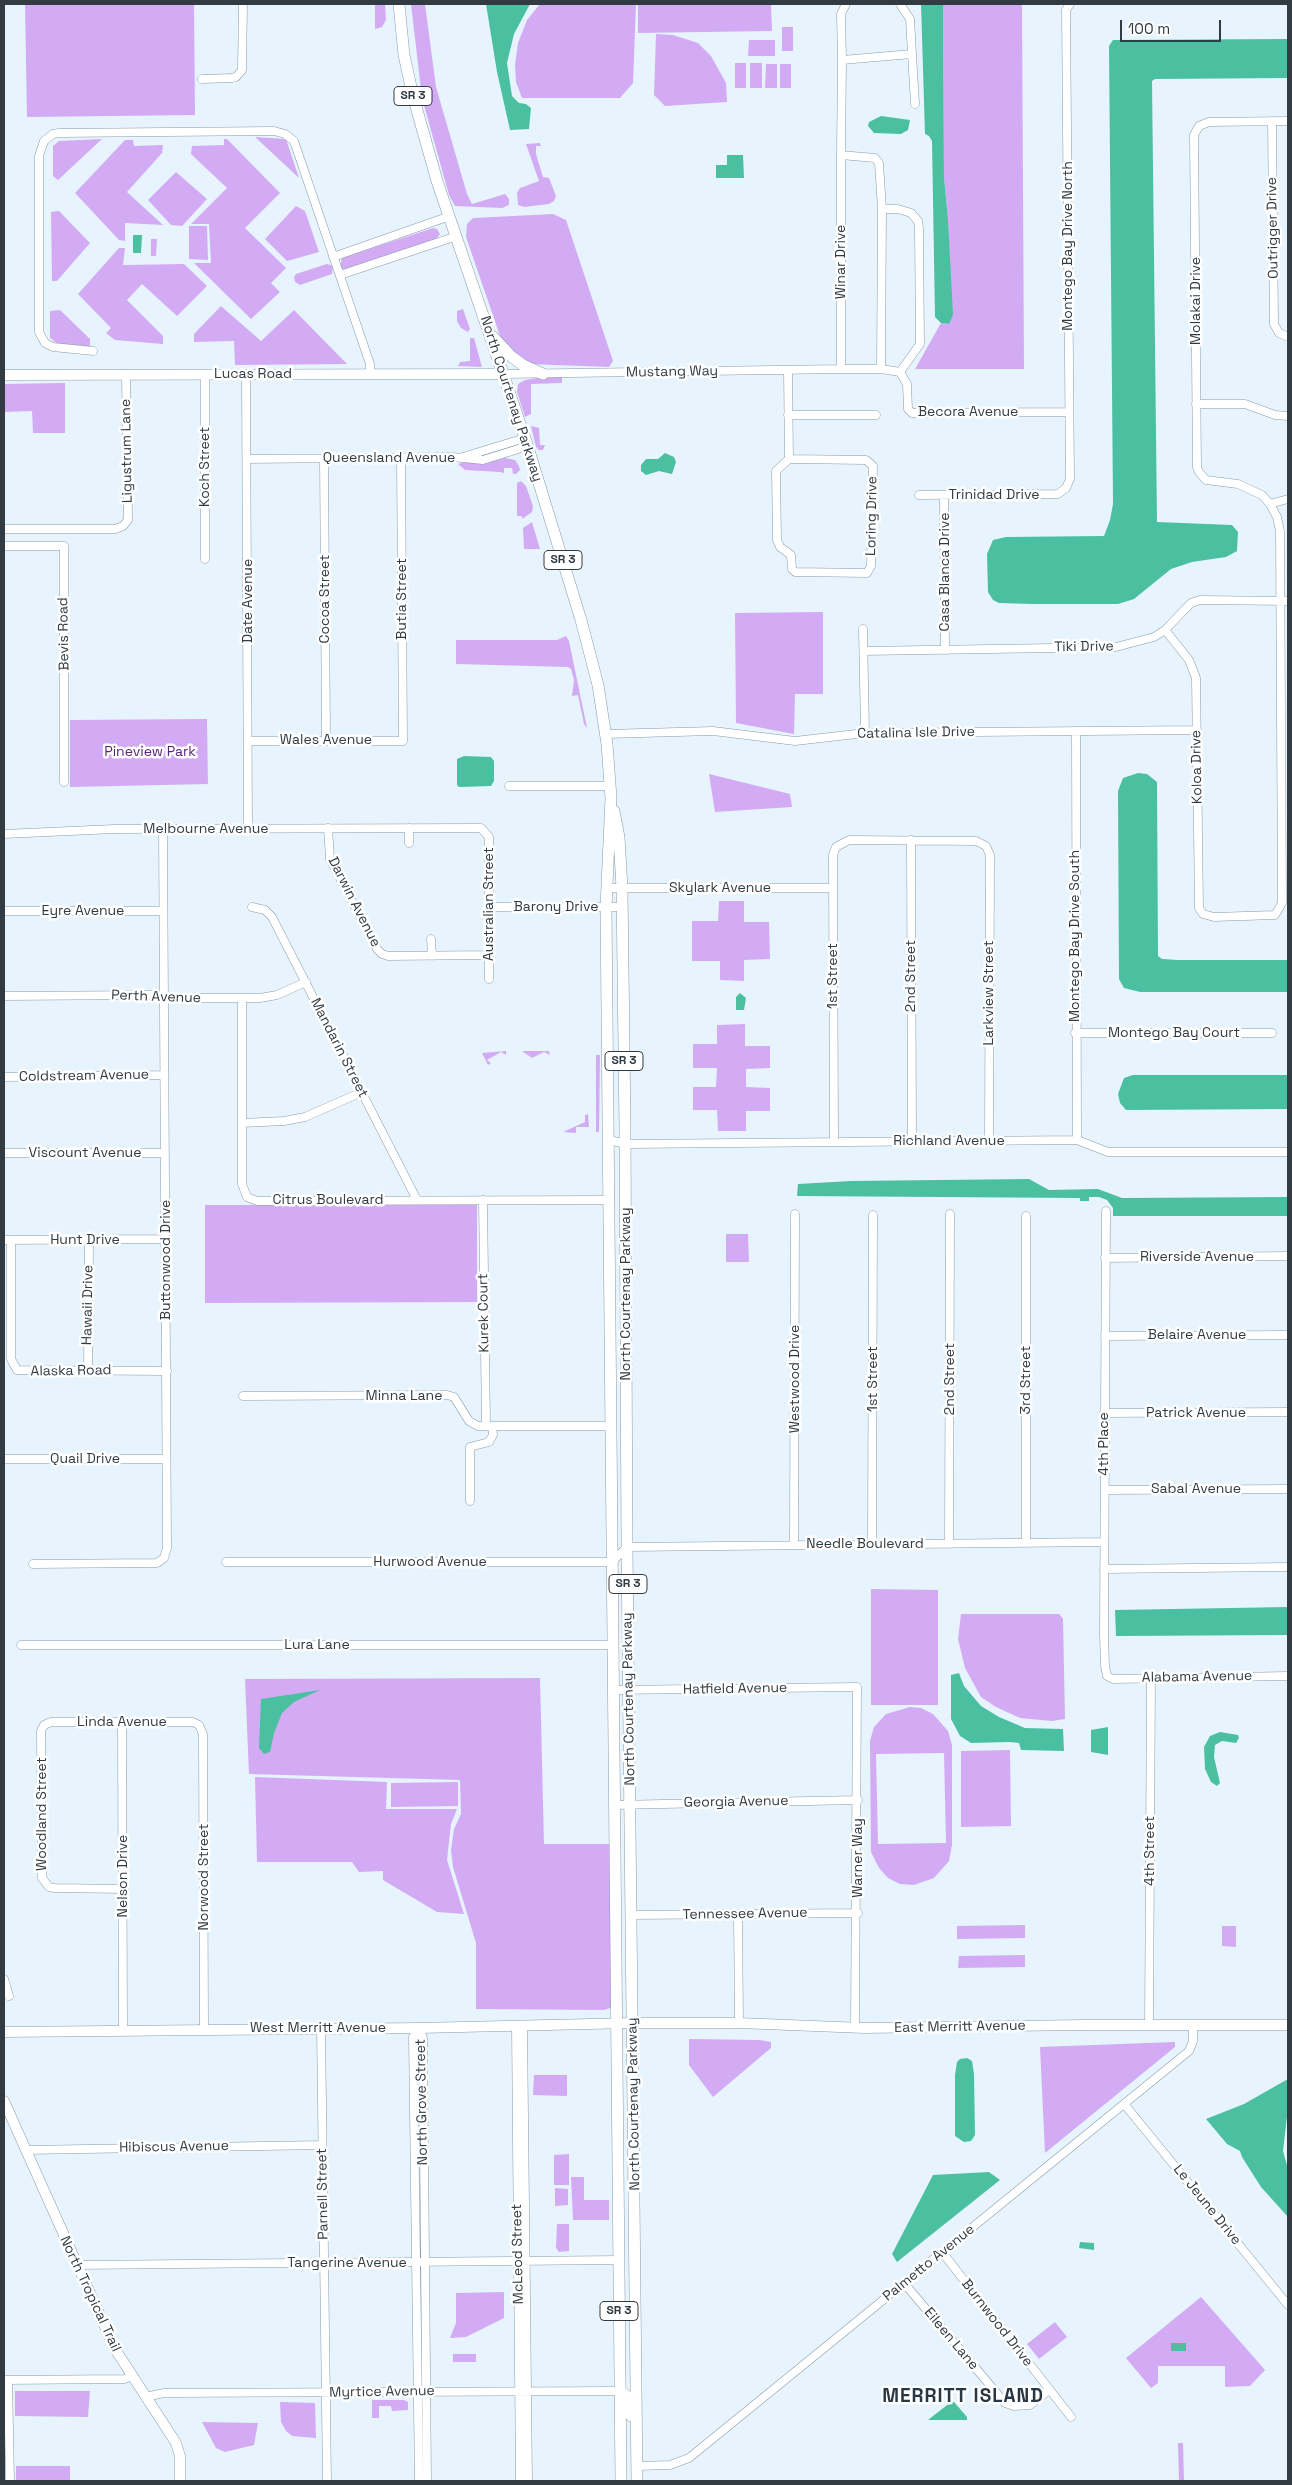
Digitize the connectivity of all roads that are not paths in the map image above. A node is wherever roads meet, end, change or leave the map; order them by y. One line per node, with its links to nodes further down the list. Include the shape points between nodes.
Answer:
1 (243, 4): 8 (street, via 242,70 232,78)
2 (399, 4): 14 (main road, North Courtenay Parkway / SR 3, via 404,55 413,96)
3 (846, 4): 7 (street, Winar Drive, via 841,14)
4 (900, 4): 6 (street, via 910,18)
5 (1070, 4): 33 (street, Montego Bay Drive North, via 1066,10)
6 (912, 54): 7 (street); 9 (street)
7 (842, 60): 12 (street, Winar Drive)
8 (202, 79)
9 (915, 104)
10 (1288, 121): 11 (street)
11 (1272, 122): 19 (street, Outrigger Drive, via 1274,324 1279,333); 32 (street, Molakai Drive, via 1209,122 1199,126 1194,135)
12 (841, 154): 13 (street, via 874,158 879,163); 21 (street, Winar Drive)
13 (882, 209): 22 (street); 24 (street, via 911,213 918,221 919,229 920,344)
14 (450, 216): 15 (main road, North Courtenay Parkway / SR 3); 16 (street)
15 (457, 236): 17 (street); 18 (main road, North Courtenay Parkway / SR 3)
16 (333, 257): 17 (street); 20 (street, via 294,141 282,132 53,134 44,141 39,156 39,332 45,343 52,347)
17 (340, 276): 28 (street, via 370,364)
18 (489, 332): 29 (main road, North Courtenay Parkway / SR 3); 30 (main road, via 508,354)
19 (1288, 338)
20 (93, 351)
21 (841, 369): 22 (street, Mustang Way); 23 (street, Mustang Way)
22 (881, 369): 24 (street, Mustang Way)
23 (788, 371): 30 (street, Mustang Way); 34 (street)
24 (900, 372): 33 (street, Becora Avenue, via 907,384 908,409 912,413)
25 (126, 374): 26 (street, Lucas Road); 31 (street, Lucas Road); 47 (street, Ligustrum Lane, via 128,520 115,529)
26 (205, 374): 27 (street, Lucas Road); 49 (street, Koch Street)
27 (246, 374): 28 (street, Lucas Road); 40 (street, Date Avenue)
28 (370, 374): 29 (street, Lucas Road)
29 (503, 374): 30 (street, Mustang Way); 37 (main road, North Courtenay Parkway / SR 3)
30 (543, 374)
31 (4, 375)
32 (1196, 404): 36 (street, via 1245,404 1274,415); 46 (street, Molakai Drive, via 1197,467 1202,476 1210,481 1238,484 1262,495)
33 (1069, 412): 42 (street, Montego Bay Drive North, via 1070,479)
34 (788, 414): 35 (street); 41 (street)
35 (876, 415)
36 (1288, 416)
37 (526, 442): 39 (street, Queensland Avenue, via 483,460); 58 (main road, North Courtenay Parkway / SR 3, via 581,620 598,685)
38 (324, 458): 39 (street, Queensland Avenue); 40 (street, Queensland Avenue); 59 (street, Cocoa Street)
39 (401, 458): 60 (street, Butia Street)
40 (247, 459): 61 (street, Date Avenue)
41 (789, 459): 41 (street, Loring Drive, via 776,471 777,540 780,547 792,555 792,569 795,572 867,573 871,566 873,466 866,460)
42 (1066, 488): 44 (street, Trinidad Drive, via 1058,494)
43 (919, 495): 44 (street, Trinidad Drive)
44 (944, 495): 53 (street, Casa Blanca Drive)
45 (1288, 499): 46 (street)
46 (1270, 504): 50 (street, via 1280,531)
47 (4, 529)
48 (4, 546): 62 (street, Bevis Road, via 64,546)
49 (205, 559)
50 (1284, 601): 52 (street, Tiki Drive, via 1200,600 1191,603); 55 (street, Koloa Drive, via 1281,908 1270,917 1214,917 1203,914 1198,902)
51 (863, 629): 54 (street)
52 (1165, 630): 53 (street, Tiki Drive, via 1142,642 1116,647); 55 (street, Koloa Drive, via 1194,670)
53 (945, 650): 54 (street, Tiki Drive)
54 (864, 651): 57 (street)
55 (1196, 730): 56 (street, Catalina Isle Drive)
56 (1076, 731): 57 (street, Catalina Isle Drive); 90 (street, Montego Bay Drive South)
57 (865, 733): 58 (street, Catalina Isle Drive, via 795,741 712,731)
58 (606, 734): 64 (main road, North Courtenay Parkway / SR 3)
59 (326, 740): 60 (street, Wales Avenue); 61 (street, Wales Avenue)
60 (403, 740)
61 (249, 741): 66 (street, Date Avenue)
62 (64, 782)
63 (510, 786): 64 (street)
64 (611, 792): 73 (main road, North Courtenay Parkway / SR 3); 74 (main road, North Courtenay Parkway / SR 3, via 619,837)
65 (163, 828): 66 (street, Melbourne Avenue); 70 (street, Melbourne Avenue); 81 (street, Buttonwood Drive)
66 (248, 828): 67 (street, Melbourne Avenue)
67 (328, 828): 68 (street, Melbourne Avenue); 84 (street, Darwin Avenue, via 330,859 376,949 388,956)
68 (409, 828): 69 (street, Melbourne Avenue, via 476,827); 72 (street)
69 (484, 830): 78 (street, Australian Street, via 489,837)
70 (4, 834)
71 (911, 840): 75 (street, 1st Street, via 849,840 839,844 834,851); 99 (street, 2nd Street); 100 (street, Larkview Street, via 976,841 986,846 990,855)
72 (409, 843)
73 (606, 888): 74 (street, Skylark Avenue); 77 (main road, North Courtenay Parkway / SR 3)
74 (622, 888): 75 (street, Skylark Avenue); 79 (main road, North Courtenay Parkway / SR 3)
75 (833, 888): 98 (street, 1st Street)
76 (252, 906): 86 (street, Mandarin Street, via 265,910 272,917)
77 (606, 907): 78 (street, Barony Drive); 79 (street, Barony Drive); 96 (main road, North Courtenay Parkway / SR 3)
78 (490, 908): 83 (street, Australian Street)
79 (622, 908): 101 (main road, North Courtenay Parkway / SR 3)
80 (4, 911): 81 (street, Eyre Avenue)
81 (163, 911): 88 (street, Buttonwood Drive)
82 (432, 939): 84 (street)
83 (489, 955): 84 (street, Darwin Avenue); 85 (street, Australian Street)
84 (432, 956)
85 (489, 979)
86 (306, 982): 89 (street, Perth Avenue, via 277,995); 94 (street, Mandarin Street)
87 (4, 996): 88 (street, Perth Avenue)
88 (164, 996): 89 (street, Perth Avenue); 92 (street, Buttonwood Drive)
89 (242, 998): 95 (street, Citrus Boulevard)
90 (1075, 1033): 91 (street, Montego Bay Court); 97 (street, Montego Bay Drive South)
91 (1272, 1033)
92 (164, 1075): 93 (street, Coldstream Avenue); 103 (street, Buttonwood Drive)
93 (4, 1077)
94 (362, 1092): 95 (street, via 305,1117); 105 (street, Mandarin Street)
95 (242, 1123): 105 (street, Citrus Boulevard, via 242,1184 247,1197 252,1200)
96 (609, 1140): 101 (street, Richland Avenue); 107 (main road, North Courtenay Parkway / SR 3)
97 (1077, 1140): 100 (street, Richland Avenue); 102 (street, Richland Avenue, via 1108,1152)
98 (834, 1141): 99 (street, Richland Avenue); 101 (street, Richland Avenue)
99 (912, 1141): 100 (street, Richland Avenue)
100 (989, 1141)
101 (626, 1144): 137 (main road, North Courtenay Parkway / SR 3)
102 (1288, 1152)
103 (165, 1153): 104 (street, Viscount Avenue); 113 (street, Buttonwood Drive)
104 (4, 1154)
105 (417, 1200): 106 (street, Citrus Boulevard)
106 (483, 1200): 107 (street, Citrus Boulevard); 125 (street, Kurek Court)
107 (610, 1200): 126 (main road, North Courtenay Parkway / SR 3)
108 (1106, 1212): 117 (street, 4th Place)
109 (795, 1214): 134 (street, Westwood Drive)
110 (950, 1214): 136 (street, 2nd Street)
111 (873, 1215): 135 (street, 1st Street)
112 (1026, 1216): 133 (street, 3rd Street)
113 (165, 1239): 115 (street, Hunt Drive); 121 (street, Buttonwood Drive)
114 (7, 1240): 115 (street, Hunt Drive); 120 (street, Alaska Road, via 13,1364 22,1372)
115 (89, 1240): 120 (street, Hawaii Drive)
116 (1288, 1256): 117 (street, Riverside Avenue)
117 (1105, 1258): 119 (street, 4th Place)
118 (1288, 1335): 119 (street, Belaire Avenue)
119 (1105, 1336): 124 (street, 4th Place)
120 (88, 1371): 121 (street, Alaska Road)
121 (166, 1371): 128 (street, Buttonwood Drive)
122 (243, 1396): 125 (street, Minna Lane, via 447,1395 458,1401 469,1421 478,1426)
123 (1288, 1412): 124 (street, Patrick Avenue)
124 (1104, 1414): 130 (street, 4th Place)
125 (489, 1426): 126 (street, Minna Lane); 131 (street, via 493,1435 489,1442 470,1447)
126 (611, 1426): 139 (main road, North Courtenay Parkway / SR 3)
127 (4, 1459): 128 (street, Quail Drive)
128 (165, 1459): 140 (street, Buttonwood Drive, via 167,1548 164,1558 157,1563)
129 (1288, 1489): 130 (street, Sabal Avenue)
130 (1105, 1490): 132 (street, 4th Place)
131 (470, 1501)
132 (1104, 1542): 133 (street, Needle Boulevard); 142 (street, 4th Place)
133 (1026, 1543): 136 (street, Needle Boulevard)
134 (794, 1544): 135 (street, Needle Boulevard); 137 (street, Needle Boulevard)
135 (872, 1544): 136 (street, Needle Boulevard)
136 (949, 1544)
137 (627, 1547): 139 (street); 150 (main road, North Courtenay Parkway / SR 3)
138 (226, 1562): 139 (street, Hurwood Avenue)
139 (612, 1562): 144 (main road, North Courtenay Parkway / SR 3)
140 (33, 1564)
141 (1288, 1567): 142 (street)
142 (1104, 1569): 145 (street, 4th Place)
143 (21, 1645): 144 (street, Lura Lane)
144 (613, 1645): 149 (main road, North Courtenay Parkway / SR 3)
145 (1107, 1676): 147 (street, Alabama Avenue, via 1113,1679)
146 (1288, 1676): 147 (street, Alabama Avenue)
147 (1151, 1677): 166 (street, 4th Street)
148 (858, 1687): 150 (street, Hatfield Avenue); 154 (street, Warner Way)
149 (613, 1690): 150 (street, Hatfield Avenue); 156 (main road, North Courtenay Parkway / SR 3)
150 (630, 1690): 155 (main road, North Courtenay Parkway / SR 3)
151 (122, 1722): 152 (street, Linda Avenue, via 51,1722); 153 (street, Linda Avenue, via 193,1722); 157 (street, Nelson Drive)
152 (44, 1725): 157 (street, Woodland Street, via 41,1731 42,1878 54,1888)
153 (199, 1725): 173 (street, Norwood Street, via 203,1734)
154 (858, 1800): 155 (street, Georgia Avenue); 158 (street, Warner Way)
155 (630, 1804): 156 (street, Georgia Avenue); 160 (main road, North Courtenay Parkway / SR 3)
156 (614, 1805): 163 (main road, North Courtenay Parkway / SR 3)
157 (124, 1889): 174 (street, Nelson Drive)
158 (858, 1912): 159 (street, Tennessee Avenue); 172 (street, Warner Way)
159 (738, 1914): 160 (street, Tennessee Avenue); 165 (street)
160 (632, 1916): 164 (main road, North Courtenay Parkway / SR 3)
161 (4, 1980): 162 (street)
162 (9, 1996)
163 (616, 2023): 164 (street, West Merritt Avenue); 168 (street, West Merritt Avenue); 180 (main road, North Courtenay Parkway / SR 3)
164 (632, 2023): 165 (street, East Merritt Avenue); 184 (main road, North Courtenay Parkway / SR 3)
165 (739, 2023): 172 (street, East Merritt Avenue)
166 (1148, 2025): 167 (street, East Merritt Avenue); 172 (street, East Merritt Avenue)
167 (1193, 2025): 169 (street, East Merritt Avenue); 179 (street, Palmetto Avenue, via 1194,2041 1190,2051)
168 (520, 2026): 171 (street, West Merritt Avenue); 190 (street, McLeod Street)
169 (1288, 2026)
170 (321, 2028): 171 (street, West Merritt Avenue); 173 (street, West Merritt Avenue); 181 (street, Parnell Street)
171 (419, 2028): 176 (street, North Grove Street, via 424,2038); 177 (street, North Grove Street, via 413,2037)
172 (855, 2028)
173 (204, 2029): 174 (street, West Merritt Avenue)
174 (123, 2030): 175 (street, West Merritt Avenue)
175 (4, 2032)
176 (423, 2087): 177 (street); 192 (street, North Grove Street)
177 (414, 2088): 192 (street, North Grove Street)
178 (4, 2101): 183 (street, North Tropical Trail)
179 (1125, 2105): 187 (street, Palmetto Avenue); 196 (street, Le Jeune Drive)
180 (617, 2125): 182 (main road, North Courtenay Parkway / SR 3); 184 (main road)
181 (322, 2145): 183 (street, Hibiscus Avenue); 191 (street, Parnell Street)
182 (618, 2149): 185 (main road, via 628,2157); 186 (main road, North Courtenay Parkway / SR 3)
183 (25, 2150): 193 (street, North Tropical Trail)
184 (635, 2153): 185 (main road, North Courtenay Parkway / SR 3)
185 (635, 2176): 189 (main road, North Courtenay Parkway / SR 3)
186 (618, 2231): 188 (main road, North Courtenay Parkway / SR 3); 189 (main road, via 626,2252)
187 (942, 2252): 195 (street, Palmetto Avenue); 201 (street, Burnwood Drive)
188 (619, 2260): 190 (street, Tangerine Avenue); 194 (main road, via 627,2266); 197 (main road, North Courtenay Parkway / SR 3)
189 (635, 2260): 194 (main road, North Courtenay Parkway / SR 3)
190 (522, 2262): 192 (street, Tangerine Avenue); 204 (street, McLeod Street)
191 (324, 2263): 192 (street, Tangerine Avenue); 193 (street, Tangerine Avenue); 205 (street, Parnell Street)
192 (420, 2263): 203 (street, North Grove Street)
193 (76, 2265): 198 (street, North Tropical Trail)
194 (635, 2283): 200 (main road, North Courtenay Parkway / SR 3)
195 (904, 2283): 201 (street, Eileen Lane, via 1005,2403 1030,2405); 209 (street, Palmetto Avenue, via 689,2458 670,2465)
196 (1288, 2305)
197 (620, 2351): 200 (main road, via 626,2362 630,2385); 202 (main road, North Courtenay Parkway / SR 3)
198 (131, 2376): 199 (street, via 124,2379); 206 (street, North Tropical Trail)
199 (6, 2380): 211 (street)
200 (638, 2389): 208 (main road, North Courtenay Parkway / SR 3)
201 (1049, 2390): 207 (street, Burnwood Drive)
202 (620, 2391): 204 (street, Myrtice Avenue); 208 (main road, via 628,2397 631,2416); 218 (main road, North Courtenay Parkway / SR 3)
203 (422, 2392): 204 (street, Myrtice Avenue); 205 (street, Myrtice Avenue); 210 (street, North Grove Street)
204 (523, 2392): 216 (street, McLeod Street); 217 (street, McLeod Street)
205 (324, 2393): 206 (street, Myrtice Avenue, via 164,2393); 213 (street, Parnell Street)
206 (145, 2397): 212 (street, North Tropical Trail, via 176,2443 180,2456)
207 (1071, 2417)
208 (637, 2426): 209 (main road, North Courtenay Parkway / SR 3)
209 (637, 2466): 219 (main road, North Courtenay Parkway / SR 3)
210 (423, 2467): 214 (street, North Grove Street); 215 (street, North Grove Street)
211 (10, 2481)
212 (180, 2481)
213 (327, 2481)
214 (419, 2481)
215 (427, 2481)
216 (520, 2481)
217 (528, 2481)
218 (621, 2481)
219 (637, 2481)

